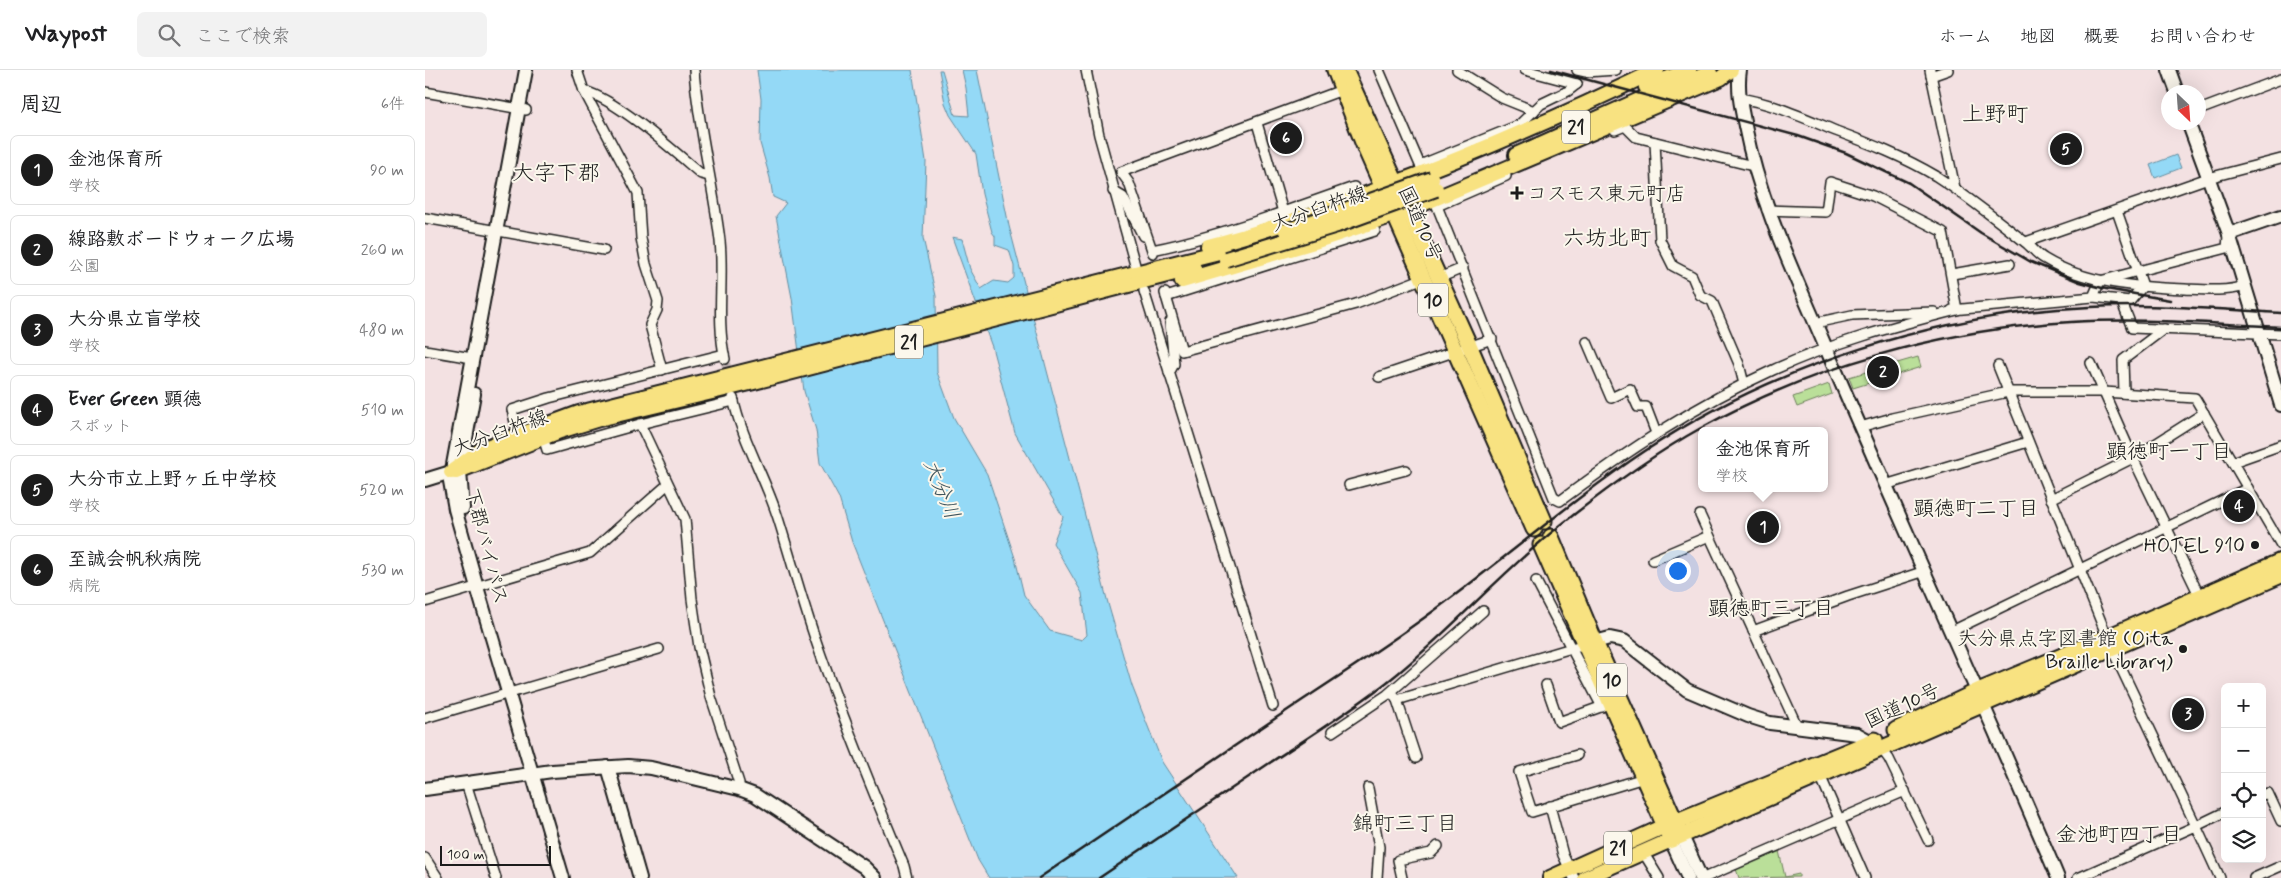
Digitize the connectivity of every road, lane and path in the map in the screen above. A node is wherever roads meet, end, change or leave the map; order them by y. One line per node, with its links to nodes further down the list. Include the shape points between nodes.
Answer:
1 (526, 70): 28 (street, 下郡バイパス)
2 (534, 70): 28 (street, 下郡バイパス)
3 (577, 70): 24 (street)
4 (695, 70): 36 (street)
5 (1087, 70): 42 (street)
6 (1335, 70): 23 (highway, 国道10号 / 10)
7 (1345, 70): 39 (highway, 国道10号 / 10)
8 (1379, 70): 29 (street, via 1420,165 1519,125)
9 (1457, 70): 29 (street, via 1502,98)
10 (1525, 70): 29 (street, via 1577,84)
11 (1577, 70): 12 (street)
12 (1616, 70)
13 (1657, 70): 39 (main road, via 1502,141)
14 (1689, 70): 38 (main road, 大分臼杵線 / 21)
15 (1718, 70): 38 (main road, 大分臼杵線 / 21)
16 (1731, 70): 32 (main road, via 1721,78)
17 (1740, 70): 26 (street)
18 (1948, 70): 20 (street)
19 (2169, 70): 22 (street)
20 (1931, 73): 41 (street)
21 (2281, 79): 27 (street)
22 (2174, 85)
23 (1342, 90): 30 (street); 39 (highway, 国道10号 / 10)
24 (584, 91): 36 (street, via 595,93 625,113 701,174); 84 (street, via 637,193 642,247 657,301 657,310 650,325)
25 (425, 92): 28 (street)
26 (1739, 98): 35 (street); 41 (street, via 1758,101 1884,148)
27 (2206, 107)
28 (522, 109): 50 (street, 下郡バイパス)
29 (1534, 111)
30 (1257, 123): 45 (street); 56 (street, via 1121,172 1129,183)
31 (2191, 130): 37 (street)
32 (1584, 139): 33 (street, via 1625,126 1636,137); 46 (main road); 58 (street, via 1437,206)
33 (1655, 142): 35 (street); 88 (street, via 1660,240 1673,266 1692,276 1700,295 1712,301 1739,364)
34 (2281, 160): 37 (street)
35 (1753, 166): 43 (street)
36 (709, 176): 84 (street, via 720,241 719,324 724,356)
37 (2209, 178): 44 (street); 52 (street)
38 (1434, 184): 62 (main road, 大分臼杵線 / 21, bridge, via 1337,214 1225,255)
39 (1390, 186): 46 (highway, 国道10号 / 10); 49 (main road)
40 (1354, 187): 45 (street)
41 (1955, 188): 53 (street)
42 (1113, 191): 56 (street, via 1123,198 1153,253); 62 (street)
43 (1767, 210): 60 (street, via 1825,212 1830,182 1853,188 1943,232); 71 (street)
44 (2117, 211): 53 (street); 59 (street)
45 (1283, 212): 49 (street); 56 (street)
46 (1401, 212): 54 (main road); 61 (highway, 国道10号 / 10)
47 (2281, 216): 52 (street)
48 (425, 218): 50 (street)
49 (1295, 220): 62 (main road, via 1220,243)
50 (499, 231): 55 (street); 81 (street, 下郡バイパス); 103 (street, 下郡バイパス)
51 (1375, 231): 54 (street)
52 (2229, 234): 59 (street, via 2227,248); 65 (street)
53 (2026, 242): 63 (street, via 2043,259)
54 (1315, 247): 62 (main road, via 1229,268); 70 (street, via 1166,295)
55 (604, 250)
56 (1152, 250)
57 (2010, 264): 60 (street)
58 (1463, 268): 61 (street); 75 (street)
59 (2138, 271): 63 (street); 64 (street)
60 (1952, 274): 69 (street)
61 (1431, 278): 70 (street, via 1356,304 1181,352); 77 (highway, 国道10号 / 10); 80 (highway, 国道10号 / 10)
62 (1135, 279): 67 (main road); 67 (main road); 85 (street)
63 (2100, 281): 64 (street); 66 (street)
64 (2143, 286): 65 (street, via 2225,290); 68 (street, via 2130,300)
65 (2245, 286): 73 (street)
66 (2093, 297): 68 (street); 69 (street)
67 (1059, 298): 86 (main road, 21)
68 (2121, 300): 72 (street, via 2132,328)
69 (1957, 310): 71 (street, via 1852,315); 78 (street)
70 (1172, 314): 85 (street, via 1173,364)
71 (1815, 323): 78 (street)
72 (2164, 329): 73 (street); 91 (street, via 2123,360)
73 (2259, 332): 74 (street); 92 (street)
74 (2281, 334)
75 (1492, 339): 77 (street); 96 (street, via 1554,498 1560,501)
76 (1587, 342): 96 (street, via 1611,398 1630,389 1638,407 1646,407)
77 (1471, 347): 80 (street); 80 (highway, 国道10号 / 10, via 1539,525)
78 (1827, 348): 88 (street); 95 (street)
79 (425, 350): 81 (street)
80 (1456, 352): 87 (street)
81 (472, 358): 103 (street, 下郡バイパス)
82 (2091, 363): 90 (street)
83 (1998, 366): 89 (street)
84 (663, 370): 97 (street, via 512,410)
85 (1169, 373): 137 (street)
86 (752, 376): 97 (main road, 大分臼杵線 / 21, via 587,411); 98 (main road, 大分臼杵線 / 21)
87 (1379, 377)
88 (1744, 384): 96 (street)
89 (2008, 392): 90 (street); 95 (street); 99 (street)
90 (2104, 392): 91 (street); 101 (street)
91 (2124, 393): 93 (street, via 2195,398)
92 (2281, 405)
93 (2204, 413): 101 (street); 102 (street)
94 (640, 424): 98 (street, via 547,450); 107 (street); 175 (street, via 734,400 744,438 778,517 815,640)
95 (1860, 427): 108 (street)
96 (1656, 433)
97 (518, 434): 103 (main road, 大分臼杵線 / 21, via 484,448)
98 (543, 437): 103 (main road, 大分臼杵線 / 21)
99 (2028, 442): 108 (street); 110 (street)
100 (2281, 445): 102 (street)
101 (2133, 458): 110 (street); 112 (street)
102 (2233, 462): 109 (street)
103 (458, 469): 105 (street); 122 (street, 下郡バイパス, via 451,488 455,509)
104 (1406, 470): 106 (street)
105 (425, 480)
106 (1349, 484)
107 (667, 485): 122 (street, via 590,553); 151 (street, via 685,519 699,647)
108 (1885, 485): 119 (street)
109 (2248, 488): 112 (street); 115 (street)
110 (2051, 499): 118 (street)
111 (1700, 515): 113 (street)
112 (2167, 528): 118 (street); 123 (street)
113 (1709, 536): 116 (street); 126 (street)
114 (1546, 541): 129 (highway, 10)
115 (2281, 545)
116 (1653, 560)
117 (2281, 561): 123 (highway, 国道10号)
118 (2080, 569): 127 (street); 128 (street)
119 (1922, 572): 126 (street); 127 (street)
120 (2281, 575): 128 (highway, 国道10号)
121 (1536, 581): 129 (street)
122 (481, 586): 124 (street); 132 (street, 下郡バイパス)
123 (2200, 597): 128 (highway, 国道10号)
124 (425, 602)
125 (1483, 612): 133 (street)
126 (1753, 631): 139 (street)
127 (1950, 632): 134 (street)
128 (2110, 643): 134 (highway, 国道10号); 159 (street)
129 (1583, 645): 135 (street); 136 (highway, 10); 139 (street, 10, via 1610,638 1624,641 1687,690 1769,723); 158 (highway, 10)
130 (659, 650): 132 (street)
131 (1546, 685): 136 (street, via 1559,722)
132 (512, 692): 138 (street); 145 (street, 下郡バイパス)
133 (1391, 692): 135 (street); 140 (street)
134 (1981, 697): 141 (highway, 国道10号); 184 (street)
135 (1397, 700): 143 (street)
136 (1606, 705): 147 (highway, 10)
137 (1273, 706)
138 (425, 718)
139 (1797, 726): 141 (street, 10, via 1857,734)
140 (1332, 732)
141 (1876, 744): 146 (highway, 国道10号); 152 (street, via 1889,759); 158 (highway, 国道10号)
142 (1577, 755): 154 (street, via 1519,772 1532,812)
143 (1416, 758)
144 (608, 767): 145 (street); 151 (street, via 651,768); 173 (street)
145 (536, 773): 148 (street); 171 (street, 下郡バイパス); 172 (street, 下郡バイパス)
146 (1820, 775): 156 (street); 160 (highway, 国道10号)
147 (1644, 778): 154 (street); 158 (highway, 10)
148 (467, 783): 150 (street); 170 (street)
149 (1368, 788): 176 (street, via 1379,847)
150 (425, 789)
151 (739, 789): 174 (street, via 774,807 864,867)
152 (1905, 791): 156 (street); 161 (street)
153 (2266, 794): 157 (street)
154 (1551, 806): 166 (street, via 1563,855)
155 (2221, 814): 159 (street)
156 (1838, 818): 167 (street); 183 (street)
157 (2281, 821)
158 (1670, 823): 160 (highway, 10); 166 (main road, 21)
159 (2196, 826): 185 (street); 186 (street)
160 (1677, 838): 163 (main road, 21); 181 (street); 182 (street)
161 (1928, 840)
162 (1438, 846): 177 (street, via 1431,853 1398,860)
163 (1643, 852): 179 (main road, 21); 180 (street)
164 (425, 858): 169 (street)
165 (2281, 866): 187 (street)
166 (1572, 874): 178 (main road, 21)
167 (1718, 875): 168 (street)
168 (1706, 877)
169 (437, 878)
170 (496, 878)
171 (563, 878)
172 (571, 878)
173 (640, 878)
174 (875, 878)
175 (907, 878)
176 (1377, 878)
177 (1402, 878)
178 (1550, 878)
179 (1585, 878)
180 (1659, 878)
181 (1688, 878)
182 (1701, 878)
183 (1865, 878)
184 (2058, 878)
185 (2078, 878)
186 (2219, 878)
187 (2254, 878)

